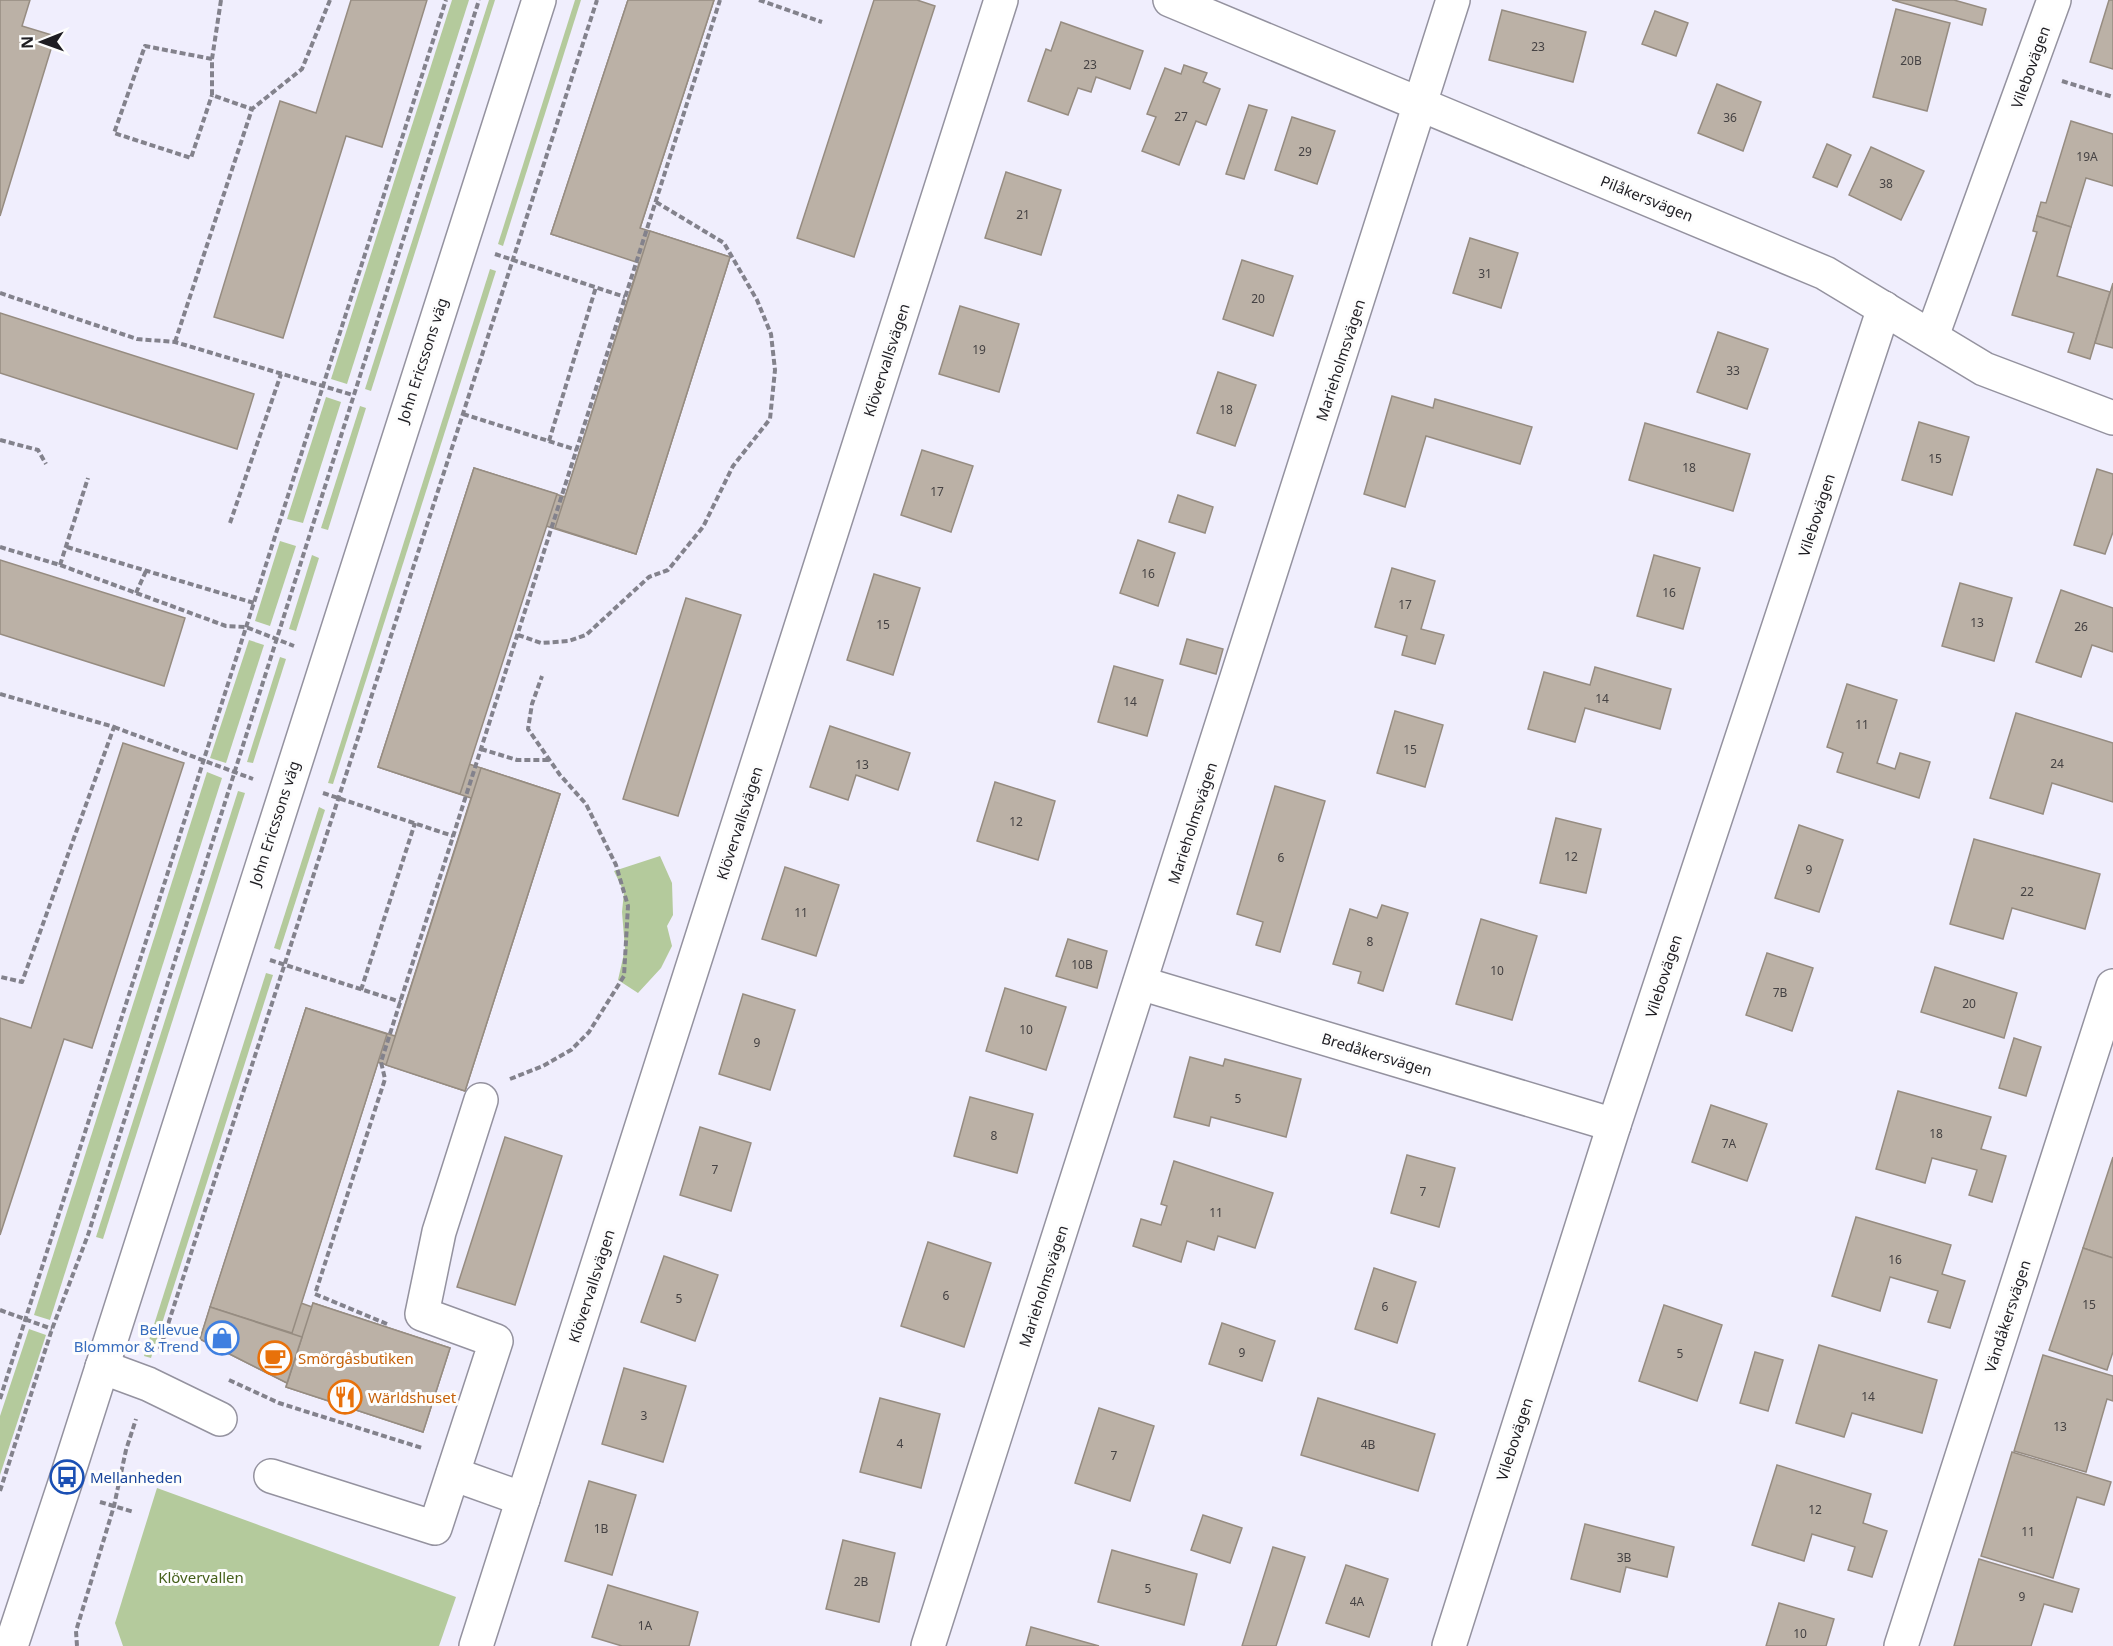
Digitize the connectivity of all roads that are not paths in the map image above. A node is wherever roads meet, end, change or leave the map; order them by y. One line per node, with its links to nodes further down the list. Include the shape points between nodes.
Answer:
1 (539, 0): 14 (street, John Ericssons väg)
2 (1001, 0): 18 (street, Klövervallsvägen)
3 (1170, 0): 6 (street, Pilåkersvägen)
4 (1453, 0): 6 (street, Marieholmsvägen)
5 (2054, 0): 8 (street, Vilebovägen)
6 (1422, 105): 7 (street, Pilåkersvägen, via 1825,273); 10 (street, Marieholmsvägen)
7 (1884, 308): 8 (street, Pilåkersvägen); 13 (street, Vilebovägen)
8 (1932, 336): 9 (street, Pilåkersvägen, via 1984,369)
9 (2113, 418)
10 (1140, 983): 13 (street, Bredåkersvägen); 21 (street, Marieholmsvägen)
11 (2113, 986): 23 (street, Vändåkersvägen)
12 (490, 1091): 16 (street, via 439,1232 422,1314 496,1341)
13 (1614, 1125): 22 (street, Vilebovägen)
14 (102, 1367): 15 (street); 19 (street, John Ericssons väg)
15 (220, 1419)
16 (453, 1474): 17 (street, via 435,1528); 18 (street)
17 (271, 1476)
18 (523, 1499): 20 (street, Klövervallsvägen)
19 (10, 1646)
20 (476, 1646)
21 (928, 1646)
22 (1449, 1646)
23 (1901, 1646)

